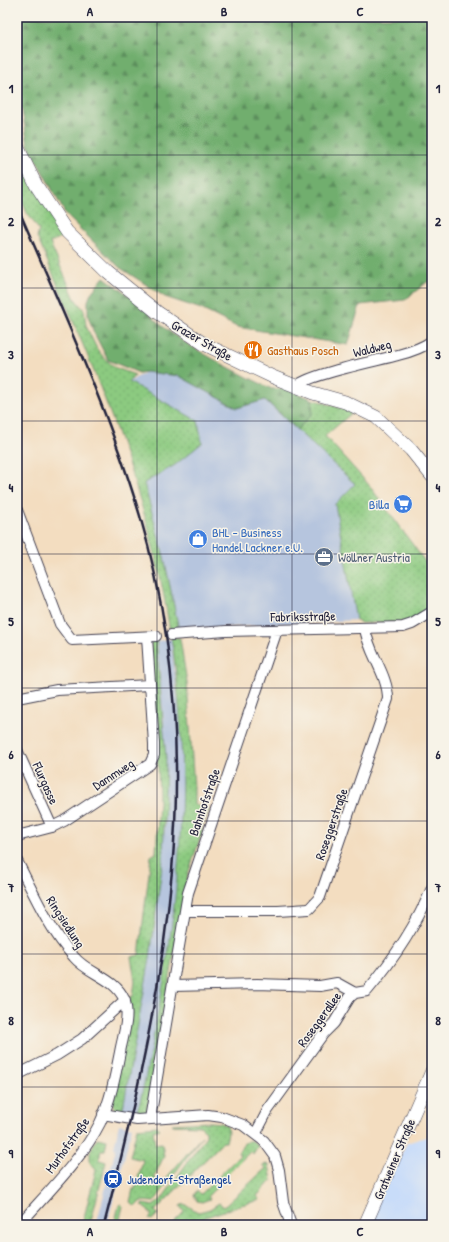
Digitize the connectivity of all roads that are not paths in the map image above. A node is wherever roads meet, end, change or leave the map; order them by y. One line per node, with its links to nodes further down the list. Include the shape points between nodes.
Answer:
1 (17, 146): 3 (main road, Grazer Straße, via 36,185 67,232 113,276 157,312 204,344)
2 (432, 341): 3 (street, Waldweg, via 423,347 316,378)
3 (296, 387): 4 (main road, Grazer Straße, via 345,402 376,417 411,450)
4 (432, 476)
5 (17, 510): 10 (street, Dammweg, via 60,624 72,640 151,636)
6 (432, 612): 7 (street, Fabriksstraße, via 408,625)
7 (365, 628): 8 (street, Fabriksstraße); 17 (street, Roseggerstraße, via 366,638 388,689 388,699 320,897 309,909)
8 (277, 630): 9 (street, Fabriksstraße); 17 (street, Bahnhofstraße, via 208,830 188,893)
9 (170, 635)
10 (150, 685): 11 (street, via 57,690); 13 (street, Dammweg, via 154,750 150,764 101,798)
11 (17, 698)
12 (17, 750): 13 (street, Flurgasse)
13 (52, 827): 14 (street, Dammweg)
14 (17, 836)
15 (17, 861): 20 (street, Ringsiedlung, via 42,911 67,949 81,965 114,986)
16 (432, 888): 19 (street, Roseggerallee, via 418,920 390,961 367,991)
17 (186, 911): 18 (street, Bahnhofstraße)
18 (173, 986): 19 (street, via 320,986 337,983); 24 (street, Bahnhofstraße)
19 (355, 993): 25 (street, Roseggerallee, via 268,1110)
20 (125, 1000): 22 (street, via 82,1040); 23 (street, via 125,1030)
21 (432, 1071): 28 (main road, Gratweiner Straße)
22 (17, 1075)
23 (103, 1114): 24 (street, Murhofstraße, via 133,1120); 26 (street, Murhofstraße, via 97,1128 75,1159)
24 (150, 1119): 25 (street, via 216,1116 235,1121)
25 (256, 1133): 27 (street, via 276,1160 283,1202)
26 (19, 1225)
27 (291, 1225)
28 (365, 1225)

